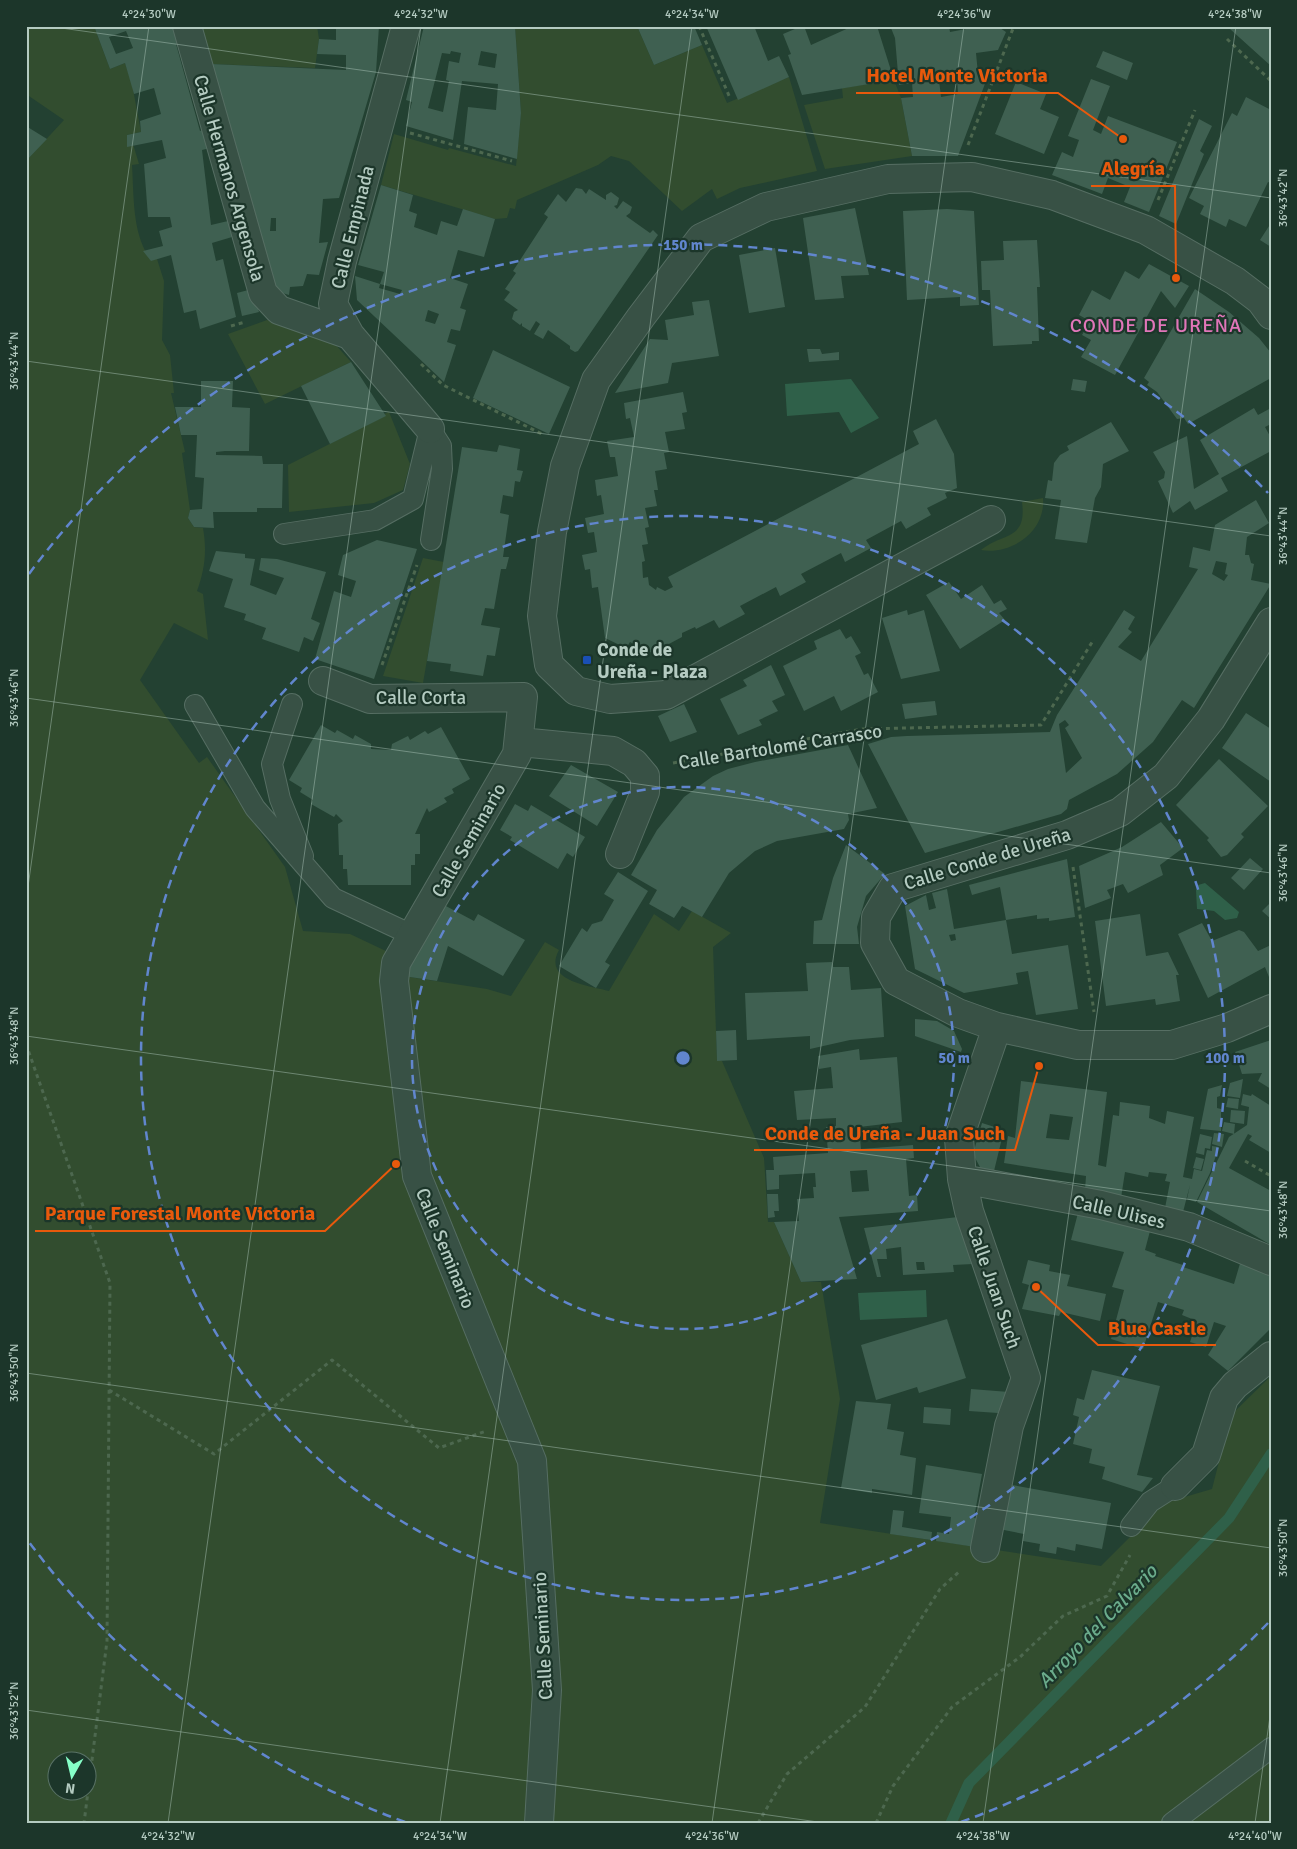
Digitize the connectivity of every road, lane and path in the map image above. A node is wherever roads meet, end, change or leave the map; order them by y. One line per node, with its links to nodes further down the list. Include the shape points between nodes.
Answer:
1 (187, 26): 14 (street, Calle Hermanos Argensola, via 263,293 279,310)
2 (406, 26): 14 (street, Calle Empinada, via 333,304)
3 (699, 26): 7 (path)
4 (1014, 26): 10 (path)
5 (1227, 40): 6 (path)
6 (1271, 81)
7 (730, 98)
8 (1195, 110): 12 (path)
9 (405, 131): 11 (path)
10 (966, 149)
11 (512, 161)
12 (1146, 230): 13 (street, via 1235,281 1260,300); 24 (street, via 1052,195 972,177 956,177 888,179 766,207 701,238 596,380 565,466 552,532 542,616)
13 (1271, 315)
14 (350, 335): 16 (street, Calle Empinada)
15 (416, 359): 17 (path, via 443,385)
16 (430, 429): 19 (lane, via 413,499 375,520); 20 (lane, Calle Empinada, via 441,446 442,469)
17 (549, 437)
18 (991, 520): 24 (street, via 666,695 610,699 576,691)
19 (284, 534)
20 (431, 540)
21 (419, 558): 25 (path)
22 (1271, 622): 38 (street, Calle Conde de Ureña, via 1211,719 1166,776 1120,812 1067,834 893,888 876,917 875,943 896,980 958,1013)
23 (1094, 639): 31 (path, Calle Bartolomé Carrasco, via 1041,724 862,729 670,763 662,787)
24 (549, 664): 27 (street)
25 (382, 666)
26 (322, 681): 27 (street, Calle Corta, via 370,699)
27 (523, 697): 30 (street, Calle Seminario)
28 (292, 704): 34 (lane, via 272,764 280,799)
29 (195, 705): 34 (lane, via 255,808)
30 (520, 742): 31 (street, via 613,751 639,769 644,776); 35 (street, Calle Seminario, via 517,754 487,810)
31 (645, 792): 32 (street)
32 (620, 854)
33 (1072, 857): 37 (path)
34 (310, 871): 35 (lane, via 333,898)
35 (412, 935): 46 (street, Calle Seminario, via 396,963 394,981 417,1176)
36 (1271, 1009): 38 (street, Calle Conde de Ureña, via 1227,1028 1172,1045 1078,1045)
37 (1094, 1014)
38 (997, 1027): 42 (street, Calle Juan Such, via 959,1138)
39 (26, 1044): 45 (path, via 110,1283)
40 (1245, 1161): 41 (path)
41 (1271, 1176)
42 (962, 1179): 43 (street, Calle Ulises, via 1102,1205 1189,1227); 49 (street, Calle Juan Such, via 969,1211 1026,1378 1009,1426)
43 (1271, 1260)
44 (1271, 1356): 47 (street, via 1224,1398 1206,1455)
45 (109, 1390): 46 (path, via 214,1454 332,1360 439,1448); 52 (path, via 107,1641)
46 (516, 1420): 53 (street, Calle Seminario, via 532,1461 547,1690)
47 (1175, 1486): 48 (lane, via 1150,1502)
48 (1131, 1526)
49 (985, 1548): 54 (path, via 940,1589 865,1707 787,1774)
50 (1137, 1550): 55 (path, via 1130,1555 1107,1596 1063,1616 1020,1657 952,1708 893,1786)
51 (1271, 1748): 56 (lane)
52 (84, 1823)
53 (539, 1823)
54 (758, 1823)
55 (876, 1823)
56 (1172, 1823)

